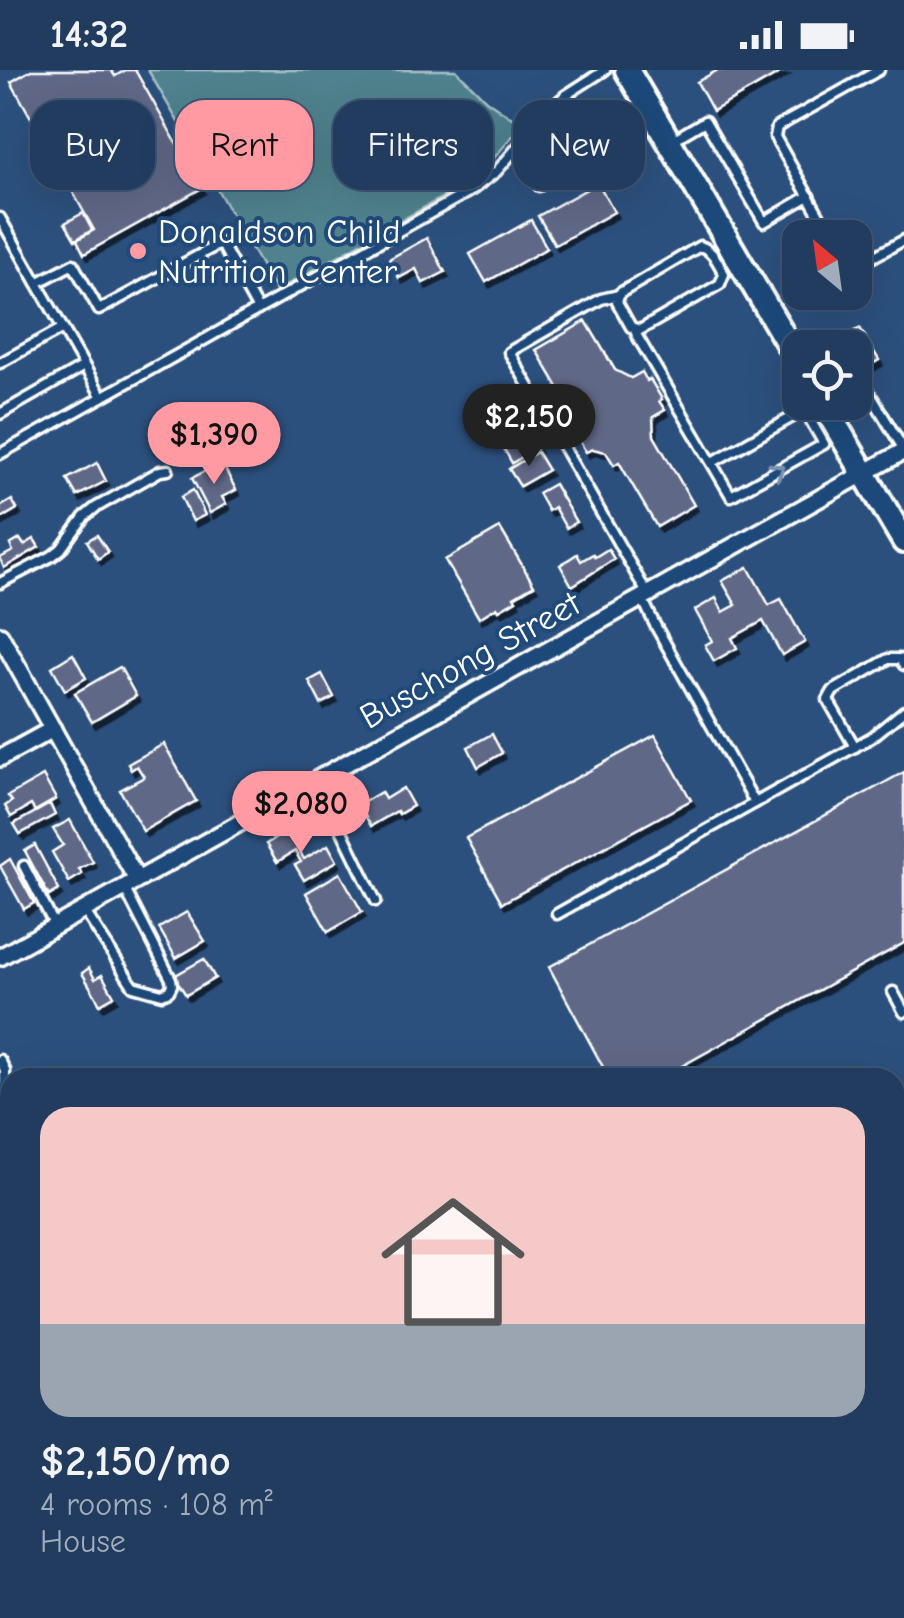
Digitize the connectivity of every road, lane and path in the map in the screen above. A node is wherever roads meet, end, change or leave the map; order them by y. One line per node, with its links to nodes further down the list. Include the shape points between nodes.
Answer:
1 (606, 70): 15 (lane, via 558,102 472,190)
2 (627, 70): 4 (main road)
3 (879, 70): 7 (lane, via 778,127 775,137)
4 (656, 119): 5 (lane); 6 (main road)
5 (645, 125)
6 (669, 142): 7 (lane, via 705,122 764,222); 11 (main road)
7 (808, 196): 9 (lane)
8 (0, 218): 13 (lane)
9 (822, 220)
10 (904, 240): 12 (lane)
11 (725, 255): 14 (lane, via 700,246); 17 (lane, via 720,284); 18 (main road)
12 (872, 258)
13 (37, 284): 15 (lane, via 73,264 99,310 222,243); 16 (lane)
14 (620, 295): 17 (lane, via 616,302); 34 (lane, via 509,352)
15 (258, 310): 21 (lane)
16 (62, 328): 19 (lane); 20 (lane)
17 (636, 329): 29 (lane)
18 (782, 338)
19 (0, 363)
20 (84, 366): 21 (lane); 23 (lane)
21 (102, 396): 28 (lane)
22 (872, 397): 27 (lane)
23 (0, 414)
24 (789, 420): 29 (lane)
25 (819, 420): 29 (lane, one-way to 25, via 731,496 824,444)
26 (826, 420): 31 (main road)
27 (904, 451): 31 (street, Buschong Street)
28 (0, 454)
29 (713, 462)
30 (168, 470): 33 (lane, via 94,508 52,556)
31 (864, 474): 32 (main road); 34 (street, Buschong Street)
32 (904, 541)
33 (0, 583)
34 (645, 596): 41 (street, Buschong Street); 42 (lane, via 655,626)
35 (0, 635): 38 (street)
36 (904, 666): 39 (lane, via 900,659 888,660 833,691 828,700)
37 (904, 711): 39 (lane)
38 (53, 729): 40 (street); 44 (street)
39 (855, 747): 42 (lane)
40 (0, 758)
41 (317, 780): 44 (street, Buschong Street); 45 (lane)
42 (755, 803): 47 (lane)
43 (24, 866): 48 (lane)
44 (130, 884): 46 (street, Buschong Street); 46 (lane, via 171,979 169,991 132,986)
45 (376, 901)
46 (84, 910): 48 (street, Buschong Street)
47 (557, 914)
48 (55, 926): 49 (street, Buschong Street)
49 (0, 956)
50 (893, 992): 51 (lane)
51 (904, 1012)

